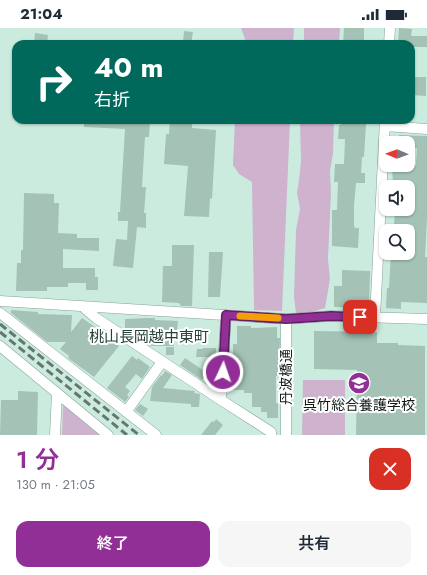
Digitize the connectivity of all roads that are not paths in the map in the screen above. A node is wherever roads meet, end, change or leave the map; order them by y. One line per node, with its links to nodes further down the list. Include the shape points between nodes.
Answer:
1 (390, 28): 2 (street)
2 (389, 40)
3 (385, 124): 10 (street)
4 (392, 124): 5 (street)
5 (427, 129)
6 (0, 301): 7 (street)
7 (83, 306): 9 (street); 14 (street, via 96,318)
8 (0, 313): 17 (street)
9 (226, 315): 11 (street); 16 (street)
10 (375, 317): 11 (street); 12 (street)
11 (286, 319): 22 (street, 丹波橋通)
12 (427, 319)
13 (0, 346): 15 (street)
14 (162, 362): 16 (street); 17 (street)
15 (57, 392): 18 (street); 19 (street)
16 (221, 400): 21 (street)
17 (126, 412): 20 (street)
18 (55, 435)
19 (108, 435)
20 (156, 435)
21 (272, 435)
22 (286, 435)

